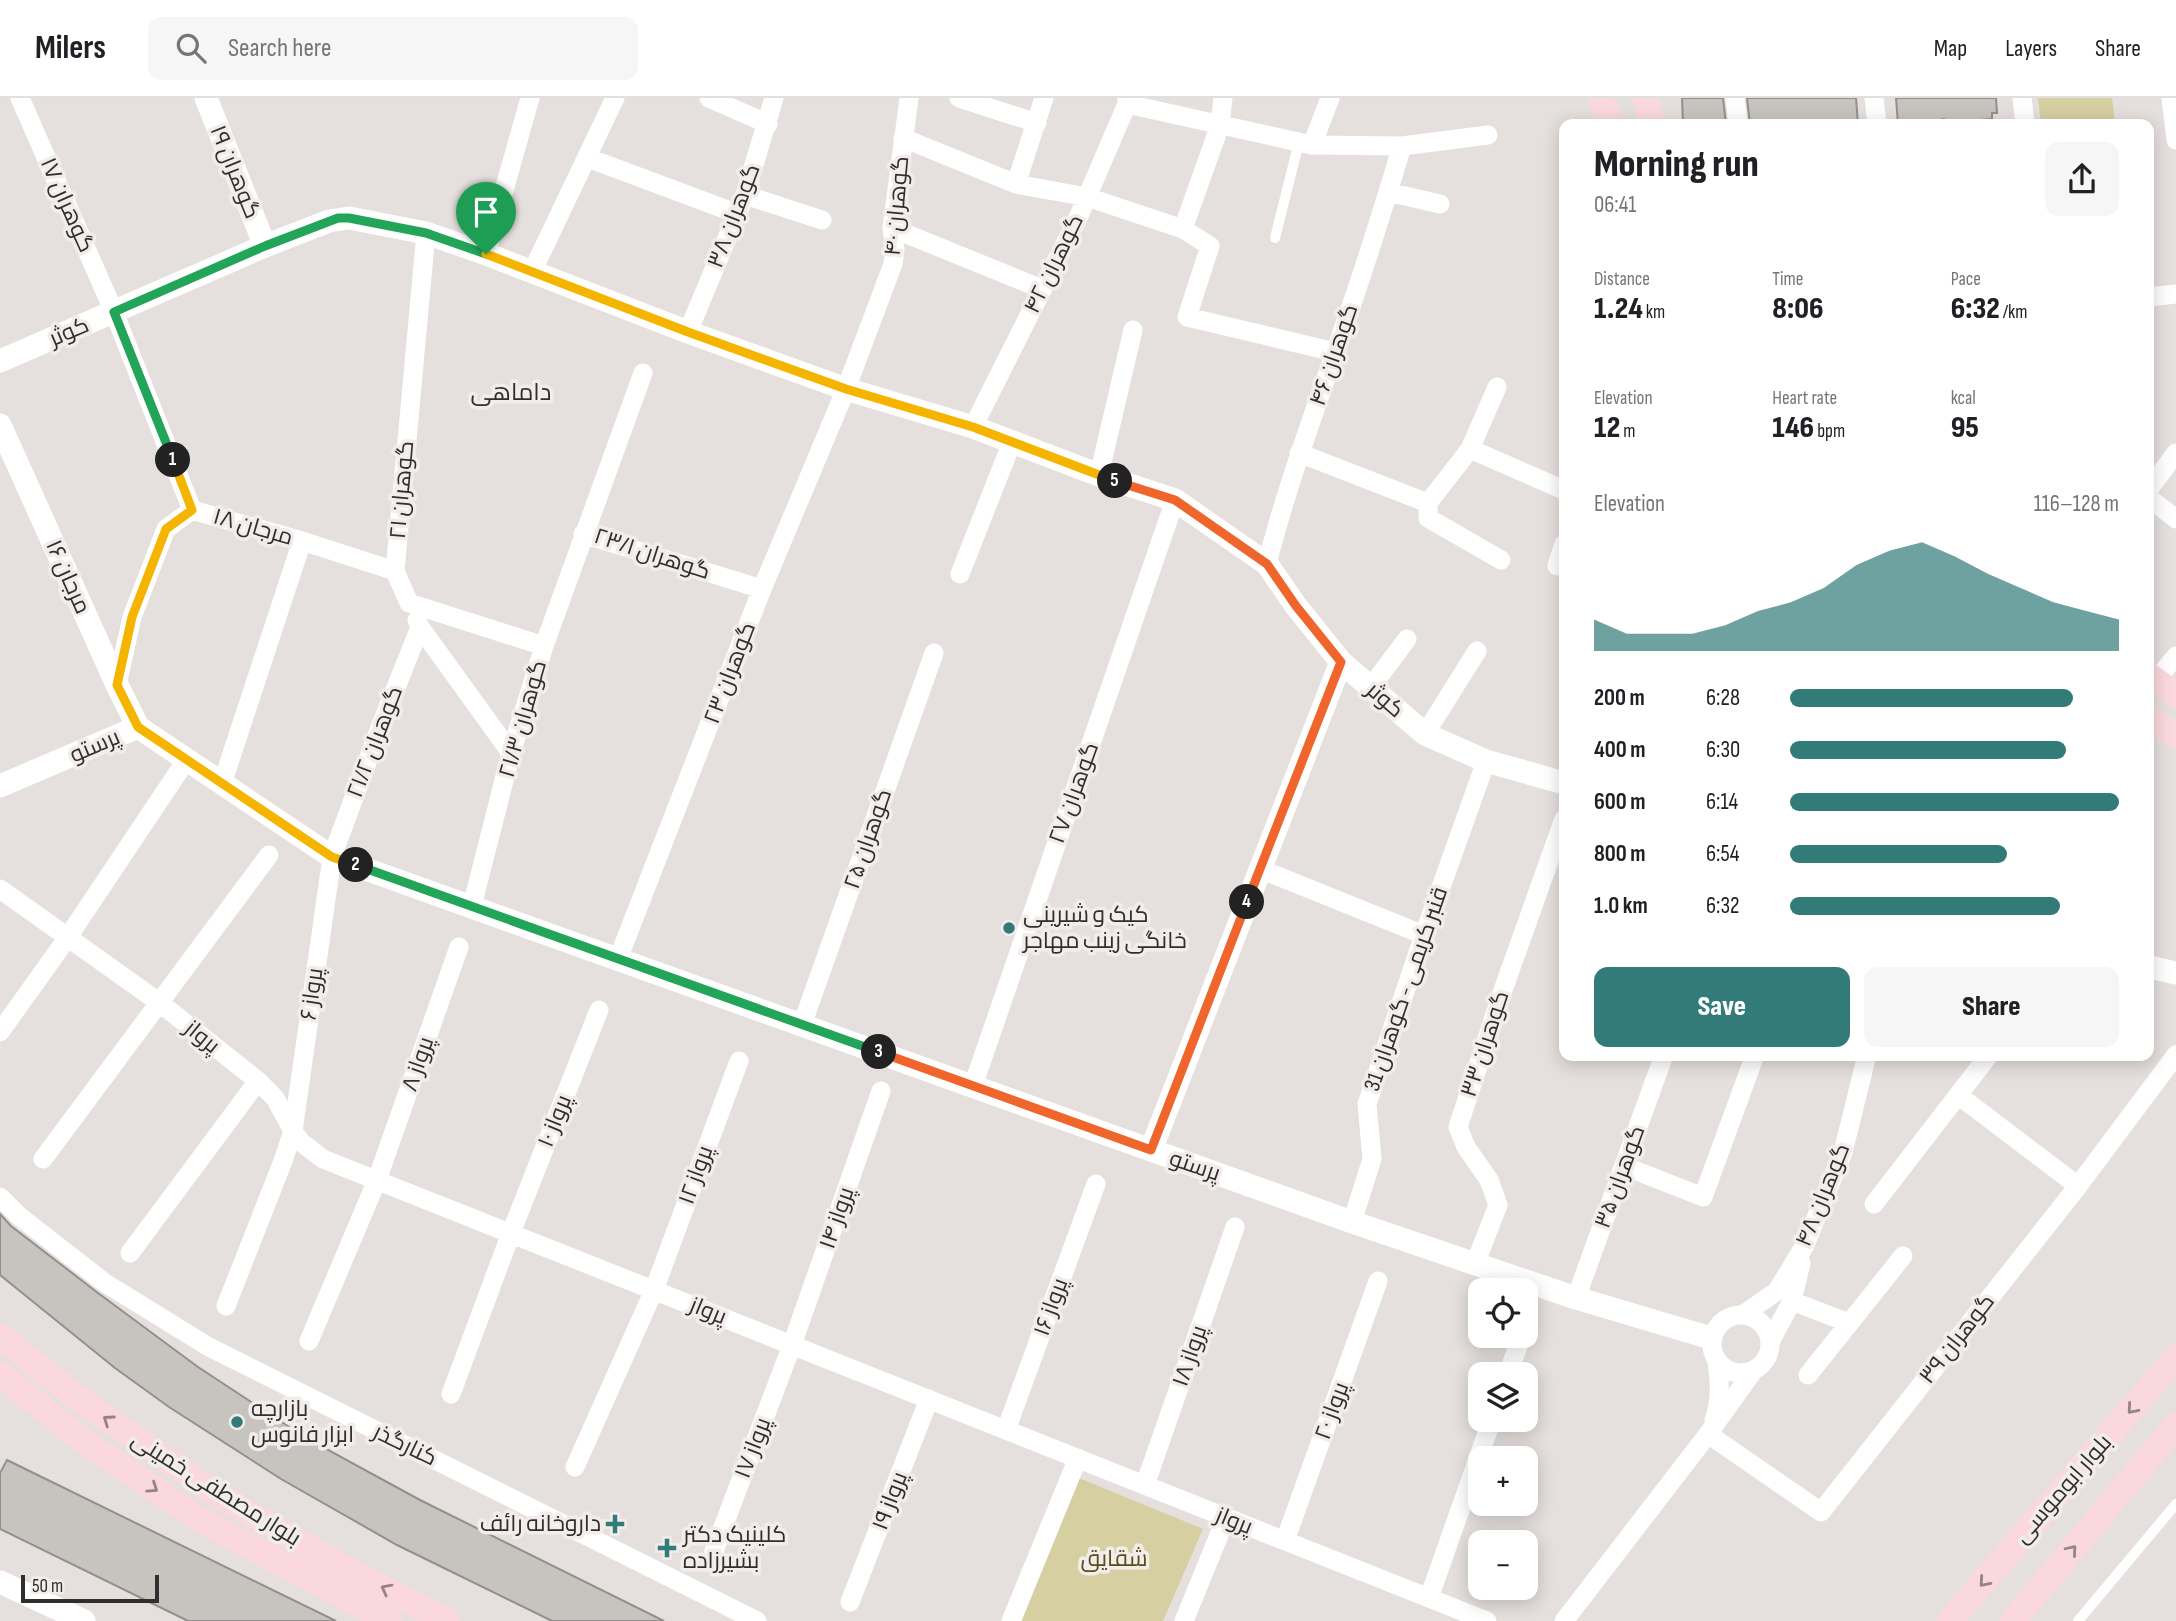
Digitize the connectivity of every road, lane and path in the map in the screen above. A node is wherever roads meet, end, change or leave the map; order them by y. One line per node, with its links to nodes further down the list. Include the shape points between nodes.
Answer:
1 (20, 98): 49 (street, گوهران ۱۷)
2 (206, 98): 43 (street, گوهران ۱۹)
3 (530, 98): 44 (street)
4 (615, 98): 32 (street)
5 (709, 98): 25 (street)
6 (774, 98): 25 (street, گوهران ۳۸)
7 (909, 98): 28 (street, گوهران ۴۰)
8 (959, 98): 24 (street)
9 (1044, 98): 24 (street)
10 (1223, 98): 26 (street)
11 (1331, 98): 30 (street)
12 (1601, 98): 19 (main road)
13 (1644, 98): 20 (main road)
14 (1735, 98): 21 (street)
15 (1874, 98): 22 (street)
16 (2022, 98): 23 (street)
17 (2171, 98): 29 (street)
18 (1127, 101): 26 (street); 35 (street, گوهران ۴۲)
19 (1609, 119)
20 (1650, 119)
21 (1737, 119)
22 (1876, 119)
23 (2024, 119)
24 (1037, 123): 33 (street)
25 (768, 124): 36 (street, گوهران ۳۸)
26 (1220, 125): 30 (street); 40 (street)
27 (1488, 135): 31 (street)
28 (903, 138): 33 (street); 39 (street, گوهران ۴۰)
29 (2176, 140)
30 (1305, 143): 31 (street); 42 (lane)
31 (1402, 146): 34 (street, گوهران ۴۶)
32 (588, 158): 36 (street); 45 (street)
33 (1016, 184): 35 (street)
34 (1388, 192): 37 (street); 52 (street, گوهران ۴۶)
35 (1087, 197): 40 (street); 46 (street, گوهران ۴۲)
36 (741, 204): 38 (street); 51 (street, گوهران ۳۸)
37 (1440, 204)
38 (822, 220)
39 (892, 228): 46 (street); 56 (street, گوهران ۴۰, via 893,264)
40 (1184, 229): 52 (street, via 1210,246 1187,317)
41 (426, 233): 43 (street, کوثر, via 338,218); 44 (street, کوثر); 77 (street, گوهران ۲۱)
42 (1275, 238)
43 (265, 246): 49 (street, کوثر)
44 (486, 254): 45 (street, کوثر)
45 (532, 272): 51 (street, کوثر)
46 (1042, 289): 58 (street, گوهران ۴۲)
47 (2176, 294): 48 (street)
48 (2154, 296)
49 (114, 312): 53 (street, کوثر); 69 (street, مرجان ۱۸)
50 (1133, 330): 63 (street)
51 (688, 332): 56 (street, کوثر)
52 (1335, 352): 61 (street, گوهران ۴۶)
53 (0, 361)
54 (643, 373): 71 (street, گوهران ۲۳/۱)
55 (1497, 387): 60 (street)
56 (846, 389): 58 (street, کوثر); 79 (street, گوهران ۲۳)
57 (0, 425): 89 (street, مرجان ۱۶)
58 (973, 427): 59 (street, کوثر)
59 (1012, 442): 63 (street, کوثر); 78 (street)
60 (1470, 449): 65 (street); 68 (street)
61 (1299, 453): 68 (street); 75 (street, گوهران ۴۶)
62 (2176, 453): 64 (street)
63 (1099, 475): 66 (street, کوثر)
64 (2154, 482)
65 (1559, 488)
66 (1175, 500): 75 (street, کوثر); 124 (street, گوهران ۲۷)
67 (2154, 502): 70 (street)
68 (1428, 503): 73 (street, via 1428,518)
69 (192, 510): 72 (street, مرجان ۱۸); 89 (street, via 166,529 132,617)
70 (2176, 519)
71 (583, 534): 79 (street, گوهران ۲۳/۱); 83 (street, گوهران ۲۱/۳)
72 (302, 541): 77 (street, مرجان ۱۸); 99 (street)
73 (1501, 559)
74 (1559, 560): 76 (street)
75 (1267, 564): 87 (street, کوثر)
76 (1557, 566)
77 (395, 571): 80 (street, گوهران ۲۱)
78 (960, 574)
79 (762, 589): 110 (street, گوهران ۲۳)
80 (409, 603): 81 (street, گوهران ۲۱); 83 (street)
81 (420, 627): 95 (street, گوهران ۲۱); 103 (street, گوهران ۲۱/۲)
82 (1407, 639): 90 (street)
83 (544, 646): 95 (street, گوهران ۲۱/۳)
84 (1477, 651): 93 (street)
85 (934, 653): 115 (street, گوهران ۲۵)
86 (2176, 656): 88 (street)
87 (1341, 662): 90 (street, کوثر); 104 (street)
88 (2160, 684)
89 (117, 685): 92 (street, مرجان ۱۶)
90 (1371, 687): 93 (street, کوثر)
91 (2154, 721): 94 (main road)
92 (138, 727): 96 (street, پرستو); 100 (street, پرستو)
93 (1425, 734): 97 (street, کوثر)
94 (2176, 735)
95 (511, 753): 106 (street, گوهران ۲۱/۳)
96 (187, 760): 99 (street, پرستو); 108 (street)
97 (1486, 761): 98 (street, کوثر); 107 (street, قنبر کریمی - گوهران 31)
98 (1559, 782)
99 (222, 784): 103 (street, پرستو)
100 (0, 786)
101 (1559, 833): 142 (street, گوهران ۳۳, via 1458,1127 1498,1205)
102 (269, 855): 113 (street)
103 (332, 857): 106 (street, پرستو); 127 (street, پرواز ۶)
104 (1260, 869): 107 (street); 128 (street)
105 (0, 889): 108 (street, پرواز)
106 (472, 906): 110 (street, پرستو)
107 (1424, 935): 136 (street, قنبر کریمی - گوهران 31, via 1367,1104 1372,1158)
108 (68, 937): 113 (street, پرواز); 116 (street)
109 (459, 947): 131 (street, پرواز ۸)
110 (618, 959): 115 (street, پرستو)
111 (2154, 968): 112 (street)
112 (2176, 973)
113 (160, 1003): 123 (street, پرواز); 129 (street)
114 (599, 1010): 138 (street, پرواز ۱۰)
115 (802, 1025): 124 (street, پرستو)
116 (0, 1032)
117 (2176, 1055): 133 (street, گوهران ۳۹)
118 (739, 1061): 144 (street, پرواز ۱۲)
119 (1662, 1061): 130 (street, گوهران ۳۵)
120 (1753, 1061): 130 (street, via 1703,1197)
121 (1866, 1061): 139 (street, گوهران ۴۸, via 1843,1152)
122 (1984, 1061): 126 (street)
123 (258, 1081): 127 (street, پرواز, via 275,1098); 140 (street)
124 (972, 1086): 128 (street, پرستو)
125 (881, 1091): 154 (street, پرواز ۱۴)
126 (1958, 1095): 133 (street); 135 (street)
127 (293, 1131): 131 (street, پرواز, via 323,1159); 147 (street, پرواز ۶)
128 (1151, 1150): 136 (street, پرستو)
129 (44, 1159)
130 (1624, 1166): 145 (street, گوهران ۳۵)
131 (377, 1180): 138 (street, پرواز); 152 (street, پرواز ۸)
132 (1096, 1184): 163 (street, پرواز ۱۶)
133 (2078, 1186): 165 (street, گوهران ۳۹, via 1821,1512)
134 (0, 1197): 179 (street, کنارگذر, via 105,1283 209,1347)
135 (1874, 1204)
136 (1352, 1222): 142 (street, پرستو)
137 (1235, 1227): 168 (street, پرواز ۱۸)
138 (511, 1233): 144 (street, پرواز); 160 (street, پرواز ۱۰)
139 (1805, 1245): 146 (street); 148 (street, گوهران ۴۸, via 1777,1291)
140 (130, 1253)
141 (1903, 1256): 149 (street)
142 (1475, 1264): 145 (street, پرستو)
143 (1378, 1281): 171 (street, پرواز ۲۰)
144 (654, 1290): 154 (street, پرواز); 167 (street, پرواز ۱۲)
145 (1576, 1298): 151 (street, پرستو)
146 (1792, 1301): 149 (street); 153 (street)
147 (226, 1306)
148 (1744, 1314): 151 (street, via 1724,1320); 153 (street, via 1762,1323)
149 (1849, 1323): 159 (street)
150 (0, 1336): 178 (main road, بلوار مصطفی خمینی, one-way to 150, via 213,1492 84,1403)
151 (1712, 1338): 156 (street)
152 (309, 1341)
153 (1770, 1342): 157 (street, via 1766,1358)
154 (792, 1345): 161 (street, پرواز); 172 (street, پرواز ۱۷)
155 (2176, 1357): 184 (main road, بلوار ابوموسی, one-way to 184)
156 (1717, 1362): 157 (street, via 1728,1371); 165 (street, via 1718,1409)
157 (1754, 1370): 165 (street)
158 (0, 1374): 177 (main road, بلوار مصطفی خمینی, one-way to 177, via 82,1440 197,1518)
159 (1808, 1375)
160 (451, 1394)
161 (929, 1399): 163 (street, پرواز); 175 (street, پرواز ۱۹)
162 (2176, 1425): 185 (main road, بلوار ابوموسی, one-way to 162)
163 (1006, 1430): 166 (street, پرواز)
164 (1487, 1432): 174 (street)
165 (1708, 1434): 183 (street)
166 (1078, 1458): 168 (street, پرواز); 180 (street)
167 (575, 1467)
168 (1145, 1485): 170 (street, پرواز)
169 (2176, 1504): 186 (lane)
170 (1226, 1518): 171 (street, پرواز); 181 (street)
171 (1285, 1541): 174 (street, پرواز)
172 (714, 1551)
173 (0, 1582): 176 (street)
174 (1429, 1598): 182 (street, پرواز)
175 (850, 1602)
176 (84, 1621)
177 (389, 1621)
178 (446, 1621)
179 (757, 1621)
180 (1011, 1621)
181 (1184, 1621)
182 (1487, 1621)
183 (1564, 1621)
184 (1950, 1621)
185 (2013, 1621)
186 (2078, 1621)

